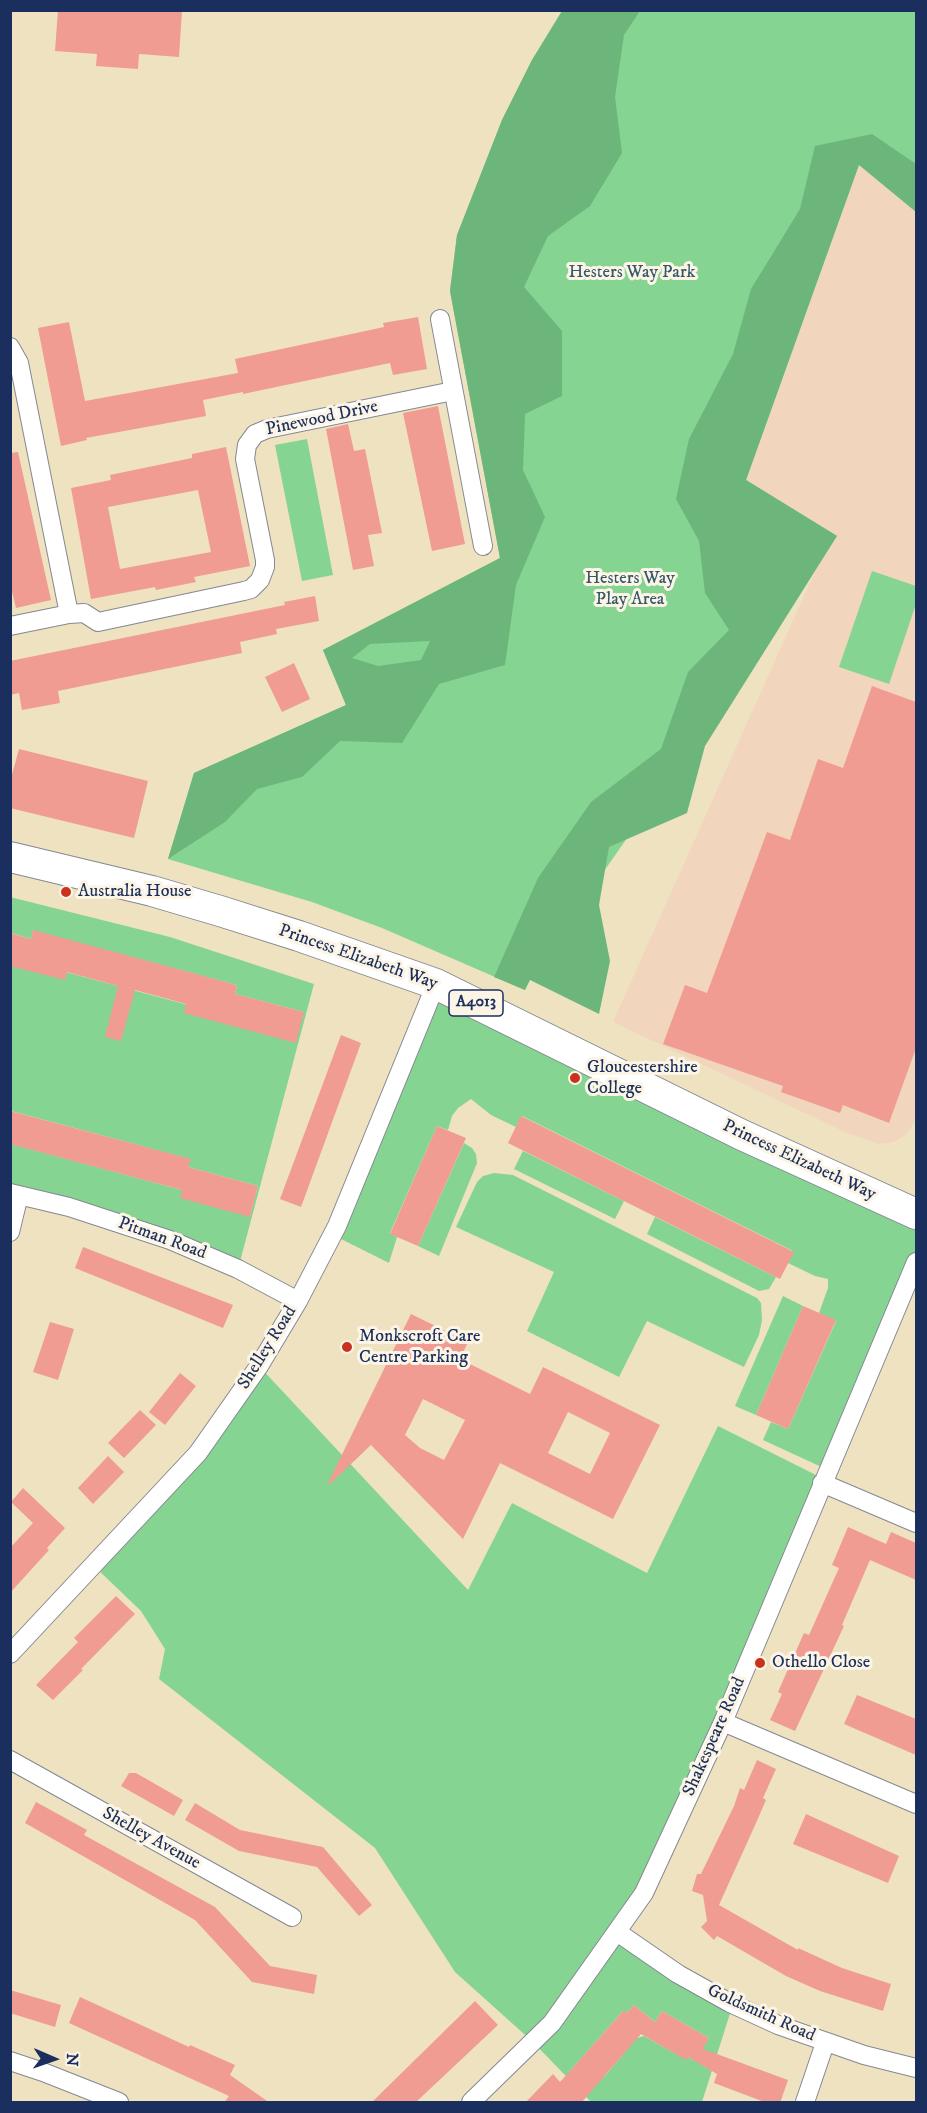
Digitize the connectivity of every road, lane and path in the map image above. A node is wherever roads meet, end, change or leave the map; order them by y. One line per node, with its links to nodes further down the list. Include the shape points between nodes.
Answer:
1 (440, 319): 3 (street)
2 (10, 347): 5 (street, via 19,363)
3 (453, 391): 4 (street); 5 (street, Pinewood Drive, via 255,434 247,445 245,459 265,567 251,589 98,622 84,613)
4 (483, 546)
5 (69, 614): 6 (street, Pinewood Drive)
6 (10, 626)
7 (10, 857): 8 (main road, Princess Elizabeth Way / A4013, via 220,911)
8 (436, 984): 10 (main road, Princess Elizabeth Way / A4013, via 732,1130); 13 (street, Shelley Road, via 337,1226)
9 (15, 1194): 11 (street, Pitman Road); 13 (street, Pitman Road, via 170,1240 238,1269)
10 (916, 1214)
11 (10, 1232)
12 (916, 1262): 14 (street, Shakespeare Road)
13 (298, 1301): 16 (street, Shelley Road, via 259,1366 198,1453)
14 (822, 1484): 15 (street); 17 (street, Shakespeare Road)
15 (916, 1523)
16 (10, 1654)
17 (723, 1722): 19 (street); 21 (street, Shakespeare Road, via 644,1893)
18 (10, 1761): 20 (street, Shelley Avenue)
19 (916, 1804)
20 (292, 1917)
21 (618, 1932): 22 (street, Goldsmith Road, via 678,1974 730,2003); 26 (street, Shakespeare Road, via 552,2023)
22 (825, 2043): 24 (street, Goldsmith Road); 27 (street)
23 (10, 2061): 25 (street)
24 (916, 2068)
25 (119, 2103)
26 (471, 2103)
27 (805, 2103)

